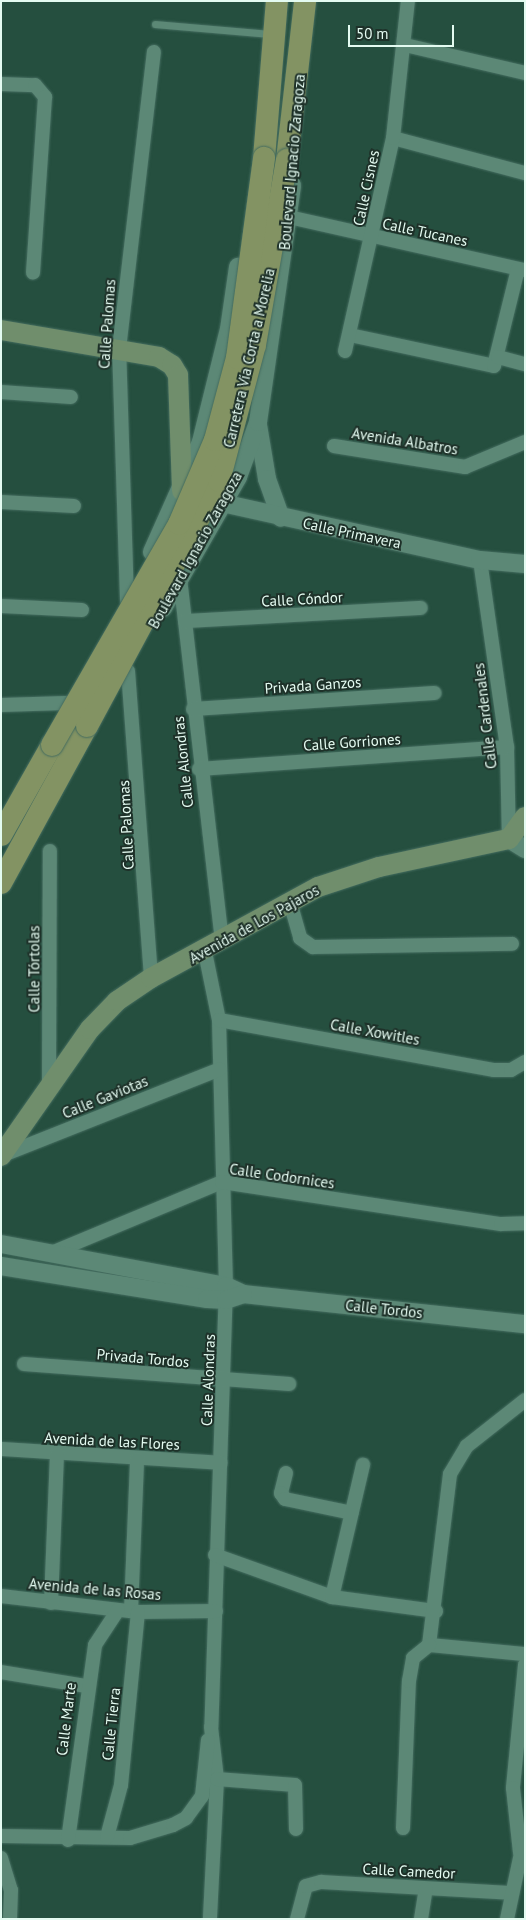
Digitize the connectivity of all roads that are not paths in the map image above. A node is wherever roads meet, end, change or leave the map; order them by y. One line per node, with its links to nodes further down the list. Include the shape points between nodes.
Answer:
1 (277, 1): 5 (main road, Boulevard Ignacio Zaragoza)
2 (305, 1): 9 (main road, Boulevard Ignacio Zaragoza)
3 (408, 1): 6 (street, Calle Cisnes)
4 (155, 24): 5 (lane)
5 (273, 34): 8 (main road, Boulevard Ignacio Zaragoza)
6 (405, 45): 10 (street); 12 (street, Calle Cisnes)
7 (154, 52): 20 (street, Calle Palomas)
8 (270, 70): 29 (street, Boulevard Ignacio Zaragoza, via 229,329 201,442); 49 (main road, Carretera Vía Corta a Morelia, bridge, via 264,158 237,358 215,440 179,524)
9 (300, 73): 14 (street, Boulevard Ignacio Zaragoza); 50 (main road, Carretera Vía Corta a Morelia, bridge, via 255,345 219,481)
10 (525, 73)
11 (1, 84): 17 (street, via 34,85 45,97)
12 (393, 138): 13 (street); 15 (street, Calle Cisnes)
13 (525, 172)
14 (289, 217): 15 (street, Calle Tucanes); 26 (street, Boulevard Ignacio Zaragoza)
15 (373, 238): 16 (street, Calle Tucanes); 19 (street, Calle Cisnes)
16 (522, 270): 22 (street)
17 (33, 273)
18 (1, 330): 20 (main road)
19 (350, 335): 21 (street, Calle Cisnes); 22 (street)
20 (119, 349): 29 (main road, via 159,357 178,375); 37 (street, Calle Palomas)
21 (346, 351)
22 (496, 362): 23 (street)
23 (525, 364)
24 (1, 392): 25 (street)
25 (71, 397)
26 (258, 422): 31 (street, Boulevard Ignacio Zaragoza); 33 (street, via 267,479)
27 (525, 442): 28 (street, Avenida Albatros, via 465,468)
28 (334, 446)
29 (182, 491): 31 (street, Calle Primavera); 37 (street, Boulevard Ignacio Zaragoza)
30 (1, 502): 32 (street)
31 (224, 504): 33 (street, Calle Primavera); 36 (street, Boulevard Ignacio Zaragoza)
32 (74, 506)
33 (281, 518): 34 (street, Calle Primavera)
34 (480, 560): 35 (street, Calle Primavera); 47 (street, Calle Cardenales)
35 (525, 564)
36 (180, 578): 41 (street, Calle Alondras); 42 (street, Boulevard Ignacio Zaragoza)
37 (127, 600): 44 (street, Boulevard Ignacio Zaragoza)
38 (1, 606): 40 (street)
39 (421, 608): 41 (street, Calle Cóndor)
40 (82, 610)
41 (185, 621): 46 (street, Calle Alondras)
42 (128, 671): 50 (street, Boulevard Ignacio Zaragoza, via 65,780); 60 (street, Calle Palomas)
43 (434, 693): 46 (street, Privada Ganzos)
44 (66, 703): 45 (street); 49 (street, Boulevard Ignacio Zaragoza, via 34,760)
45 (1, 705)
46 (193, 709): 48 (street, Calle Alondras)
47 (507, 747): 48 (street, Calle Gorriones); 53 (street, Calle Cardenales)
48 (199, 770): 57 (street, Calle Alondras)
49 (24, 794): 52 (main road, Boulevard Ignacio Zaragoza)
50 (41, 810): 55 (main road, Boulevard Ignacio Zaragoza)
51 (525, 817): 53 (main road)
52 (4, 826)
53 (517, 844): 56 (main road, Avenida de Los Pajaros, via 379,866 318,887)
54 (50, 851): 64 (street, Calle Tórtolas)
55 (1, 883)
56 (290, 902): 57 (main road, Avenida de Los Pajaros); 58 (street, via 300,938 313,947)
57 (222, 941): 59 (main road, Avenida de Los Pajaros)
58 (512, 944)
59 (205, 952): 60 (main road, Avenida de Los Pajaros); 61 (street, Calle Alondras)
60 (151, 978): 64 (main road, Avenida de Los Pajaros, via 117,1001 90,1029)
61 (219, 1020): 62 (street, Calle Xowitles, via 494,1070 511,1070); 63 (street, Calle Alondras)
62 (525, 1062)
63 (220, 1069): 65 (street, Calle Gaviotas); 66 (street, Calle Alondras)
64 (49, 1088): 65 (main road)
65 (2, 1155)
66 (222, 1182): 67 (street, Calle Codornices); 69 (street, Calle Codornices); 71 (street, Calle Alondras)
67 (523, 1224)
68 (1, 1244): 69 (street, Calle Tordos)
69 (50, 1254): 71 (street, Calle Tordos)
70 (1, 1266): 71 (street, Calle Tordos)
71 (226, 1293): 72 (street, Calle Tordos); 74 (street, Calle Alondras)
72 (525, 1324)
73 (24, 1364): 74 (street, Privada Tordos)
74 (226, 1381): 75 (street, Privada Tordos); 80 (street, Calle Alondras)
75 (289, 1384)
76 (525, 1400): 90 (street, via 456,1460 450,1474)
77 (1, 1449): 78 (street, Avenida de las Flores)
78 (57, 1454): 79 (street, Avenida de las Flores); 87 (street)
79 (137, 1459): 80 (street, Avenida de las Flores); 88 (street, Calle Tierra)
80 (221, 1463): 84 (street, Calle Alondras)
81 (363, 1465): 83 (street)
82 (286, 1473): 83 (street, via 281,1493 285,1499)
83 (352, 1513): 86 (street)
84 (215, 1555): 86 (street); 89 (street, Calle Alondras)
85 (1, 1596): 87 (street, Avenida de las Rosas)
86 (332, 1597): 90 (street)
87 (51, 1603): 88 (street, Avenida de las Rosas)
88 (129, 1611): 89 (street, Avenida de las Rosas); 95 (street, Calle Marte, via 95,1645); 101 (street, Calle Tierra, via 121,1785)
89 (216, 1611): 96 (street, Calle Alondras)
90 (436, 1611): 91 (street)
91 (429, 1645): 92 (street); 98 (street, via 413,1658 409,1681)
92 (525, 1654)
93 (525, 1665): 104 (street, via 512,1788)
94 (1, 1672): 95 (street)
95 (86, 1686): 103 (street, Calle Marte)
96 (211, 1727): 97 (street, Calle Alondras); 101 (street, via 202,1796 194,1809 154,1832)
97 (217, 1778): 99 (street, via 295,1785); 109 (street, Calle Alondras)
98 (403, 1828)
99 (296, 1829)
100 (1, 1836): 103 (street)
101 (107, 1837): 103 (street)
102 (525, 1838): 104 (street)
103 (68, 1840)
104 (522, 1852): 107 (street)
105 (1, 1858): 108 (street, via 11,1890)
106 (426, 1888): 107 (street, Calle Camedor); 110 (street, Calle Camedor, via 321,1882 306,1886 298,1902); 111 (street)
107 (510, 1893): 112 (street)
108 (10, 1919)
109 (210, 1919)
110 (297, 1919)
111 (421, 1919)
112 (508, 1919)

